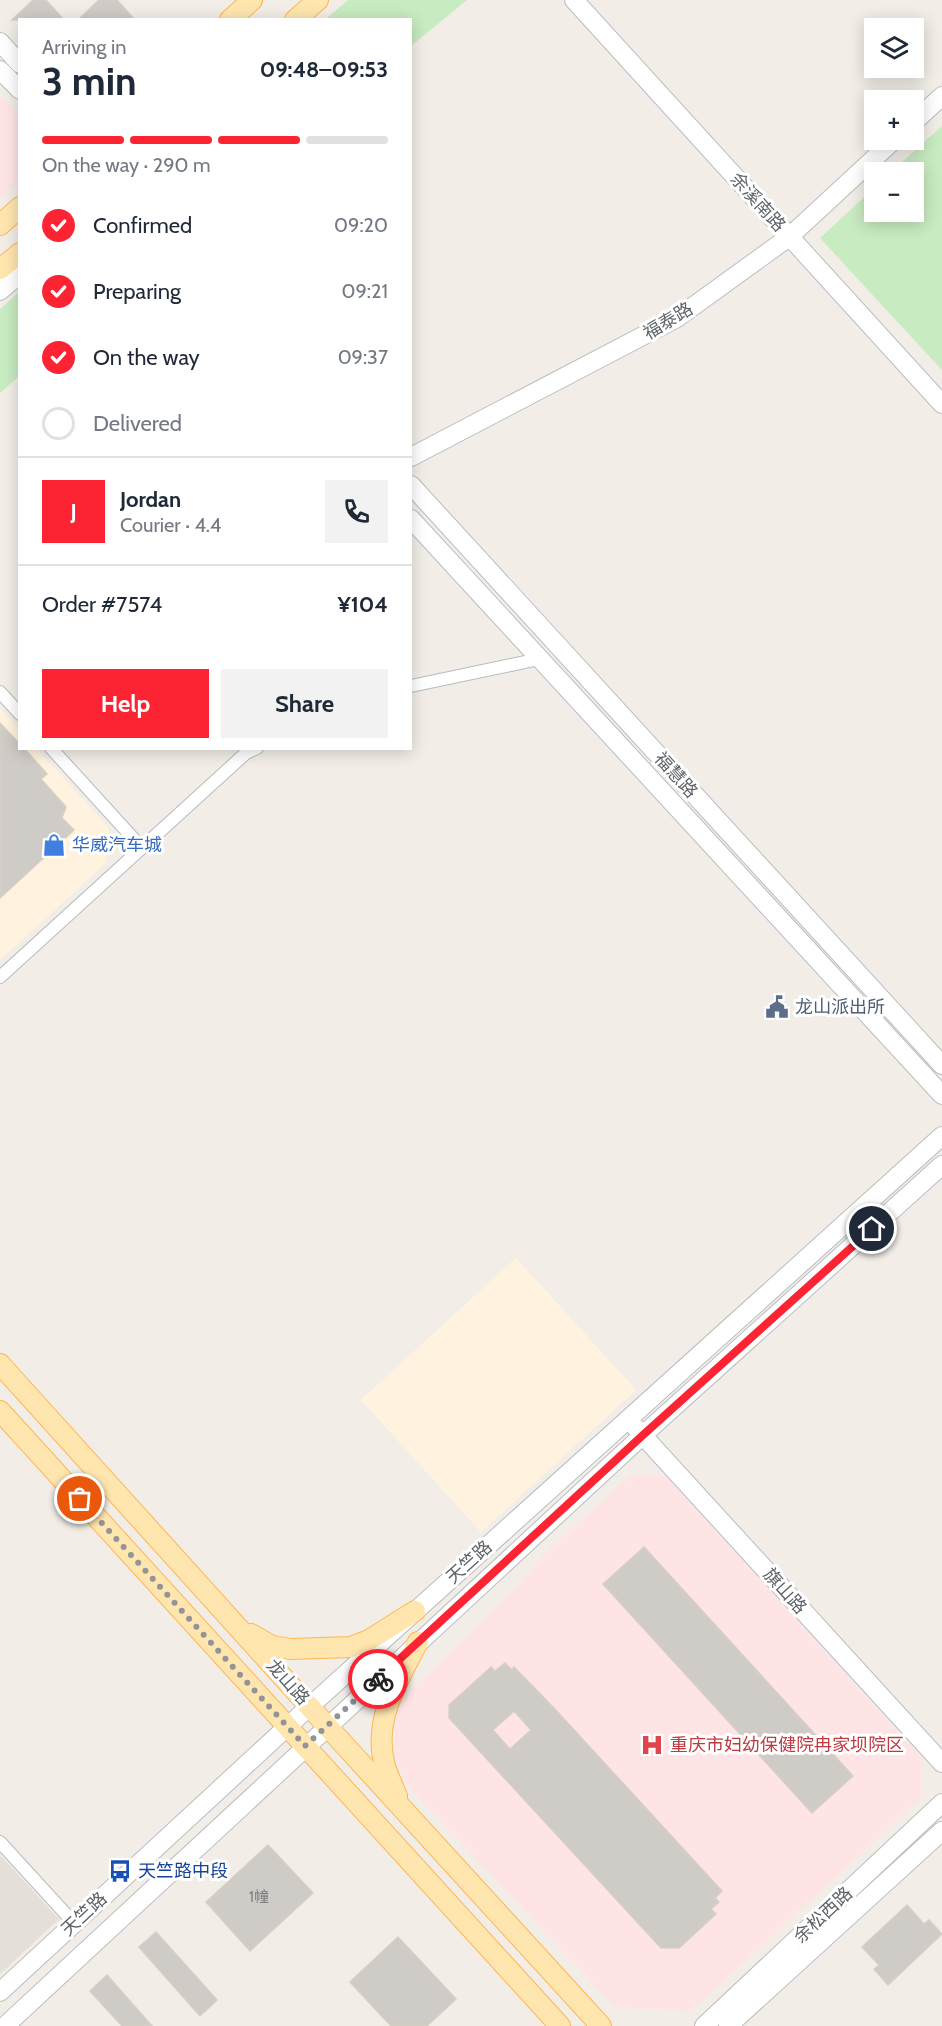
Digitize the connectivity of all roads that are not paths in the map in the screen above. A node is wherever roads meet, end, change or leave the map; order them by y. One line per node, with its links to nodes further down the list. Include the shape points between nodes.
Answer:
1 (252, 0): 4 (main road)
2 (318, 0): 5 (main road)
3 (574, 0): 15 (main road, 余溪南路)
4 (232, 18)
5 (297, 18)
6 (0, 42): 7 (main road)
7 (18, 62)
8 (0, 69): 9 (main road)
9 (18, 88)
10 (942, 96): 11 (main road)
11 (924, 113)
12 (883, 150): 15 (main road, 福泰路)
13 (18, 209): 14 (main road)
14 (0, 225)
15 (789, 237): 20 (main road, 余溪南路); 21 (main road, 福泰路, via 677,318)
16 (18, 255): 17 (main road)
17 (0, 269)
18 (18, 276): 19 (main road)
19 (0, 291)
20 (942, 404)
21 (412, 456)
22 (412, 486): 32 (main road, 福慧路)
23 (412, 520): 24 (main road, 福慧路)
24 (538, 659): 25 (street); 33 (main road, 福慧路)
25 (412, 686)
26 (0, 692): 27 (street)
27 (18, 712)
28 (53, 750): 30 (street)
29 (253, 750): 30 (street)
30 (142, 848): 31 (street)
31 (0, 977)
32 (942, 1065)
33 (942, 1095)
34 (942, 1136): 38 (main road, 天竺路)
35 (942, 1165): 39 (main road, 天竺路)
36 (0, 1364): 41 (main road, 龙山路)
37 (0, 1411): 44 (main road, 龙山路)
38 (627, 1418): 39 (main road, 旗山路); 40 (main road, 天竺路)
39 (643, 1435): 42 (main road, 天竺路); 47 (main road, 旗山路)
40 (415, 1611): 41 (main road, via 351,1647 272,1646); 43 (main road, 天竺路)
41 (237, 1626): 43 (main road, 龙山路)
42 (418, 1642): 45 (main road, 天竺路); 49 (main road, via 390,1696 382,1729 384,1765)
43 (310, 1707): 44 (main road, 天竺路); 45 (main road, 龙山路)
44 (288, 1726): 46 (main road, 龙山路); 52 (main road, 天竺路)
45 (327, 1726): 46 (main road, 天竺路); 49 (main road, 龙山路)
46 (305, 1746): 54 (main road, 天竺路); 55 (main road, 龙山路)
47 (942, 1763)
48 (942, 1803): 57 (main road, 余松西路)
49 (401, 1807): 56 (main road, 龙山路)
50 (942, 1831): 58 (main road, 余松西路)
51 (0, 1842): 52 (street)
52 (74, 1923): 53 (main road, 天竺路)
53 (0, 1992)
54 (5, 2026)
55 (560, 2026)
56 (601, 2026)
57 (704, 2026)
58 (728, 2026)

